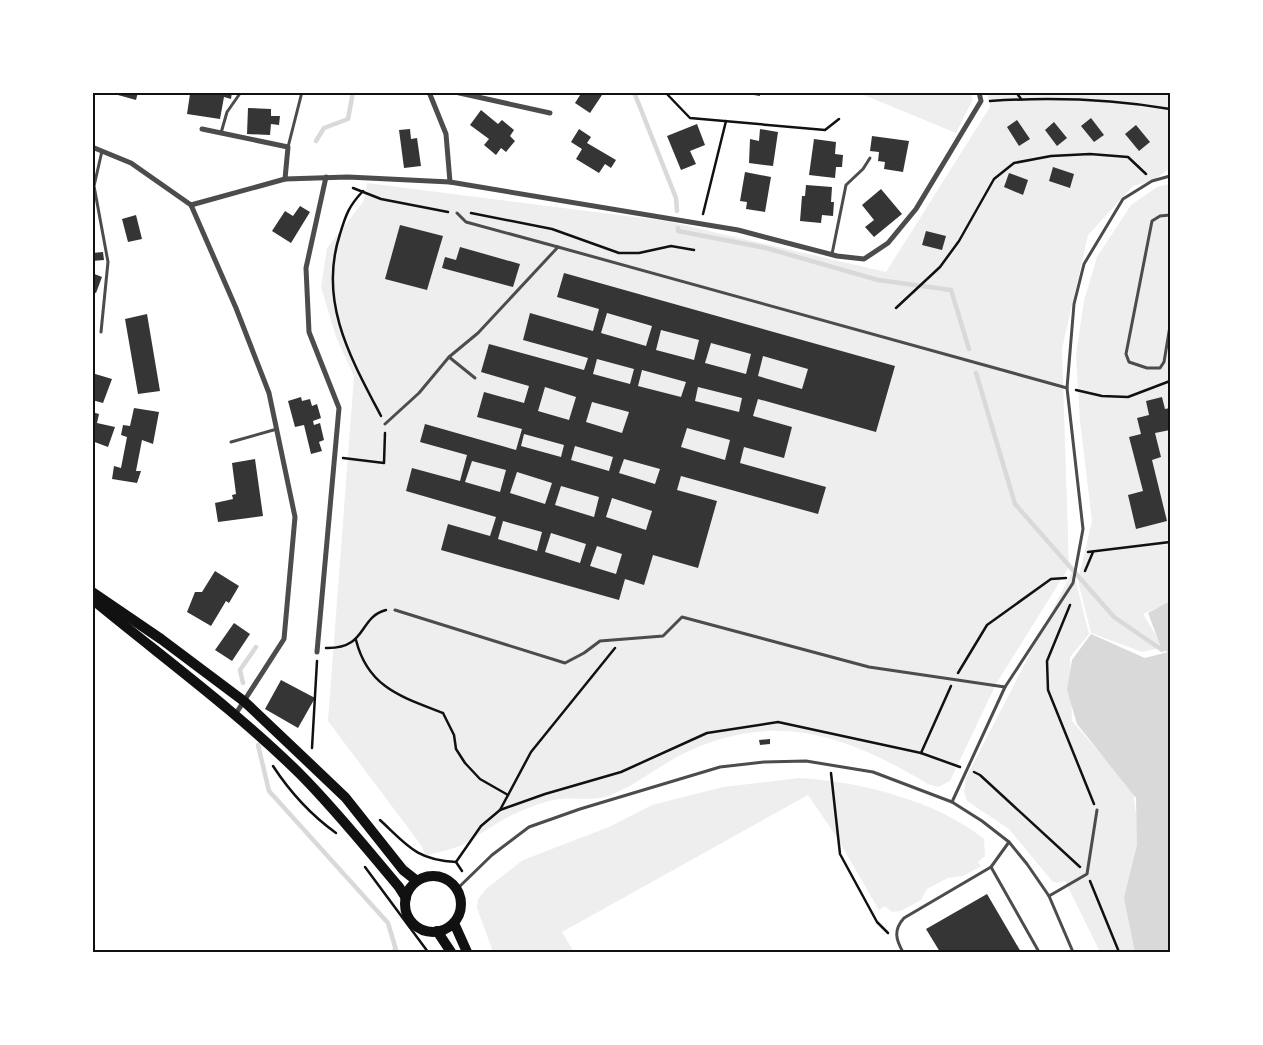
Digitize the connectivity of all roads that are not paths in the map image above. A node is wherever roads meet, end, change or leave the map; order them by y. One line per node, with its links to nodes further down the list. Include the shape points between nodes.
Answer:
1 (240, 92): 8 (lane, via 227,112)
2 (302, 92): 10 (lane)
3 (429, 92): 16 (street, via 446,134)
4 (455, 92): 6 (street)
5 (979, 92): 21 (street, via 981,101 916,209 888,244 864,259)
6 (550, 113)
7 (202, 128): 8 (street)
8 (222, 133): 10 (street)
9 (92, 146): 11 (street)
10 (288, 147): 15 (street)
11 (102, 150): 17 (street, via 131,163); 23 (lane, via 94,186 108,262)
12 (870, 158): 21 (lane, via 846,184)
13 (326, 176): 15 (street); 16 (street); 33 (street, via 306,268 309,332 339,408)
14 (1170, 176): 26 (lane, via 1152,180 1123,199 1084,264 1074,304)
15 (285, 179): 17 (street)
16 (450, 182): 21 (street, via 738,230)
17 (191, 205): 28 (street, via 269,392)
18 (457, 213): 20 (lane, via 466,222)
19 (1170, 215): 22 (lane, via 1152,221 1126,354 1129,362 1141,367 1160,368 1164,362)
20 (558, 247): 24 (lane, via 478,333); 26 (lane)
21 (832, 255)
22 (1170, 326)
23 (101, 332)
24 (449, 357): 25 (lane); 27 (lane, via 419,393)
25 (474, 378)
26 (1067, 388): 34 (lane, via 1084,529 1072,583)
27 (385, 424)
28 (276, 429): 29 (lane); 35 (street, via 295,517 284,639)
29 (231, 442)
30 (92, 592): 35 (main road)
31 (92, 599): 36 (main road)
32 (395, 610): 34 (lane, via 565,662 600,641 663,636 682,617 869,667)
33 (319, 650)
34 (1005, 687): 37 (lane)
35 (245, 702): 36 (street); 41 (main road, via 345,797 403,870)
36 (235, 715): 44 (main road, via 336,812)
37 (952, 802): 39 (lane); 42 (lane, via 872,772 806,761 720,768 530,827 492,854)
38 (1096, 810): 43 (lane, via 1087,874)
39 (1009, 842): 40 (lane); 43 (lane)
40 (991, 867): 49 (lane, via 904,918 897,928 898,943); 50 (lane)
41 (417, 881): 42 (main road, via 430,876 440,877); 44 (main road)
42 (457, 889): 45 (main road, via 460,913)
43 (1049, 896): 51 (lane)
44 (406, 898): 46 (main road, via 407,914 414,924 423,930)
45 (454, 923): 46 (main road); 48 (main road)
46 (437, 932): 47 (main road)
47 (451, 952)
48 (467, 952)
49 (903, 952)
50 (1039, 952)
51 (1073, 952)

